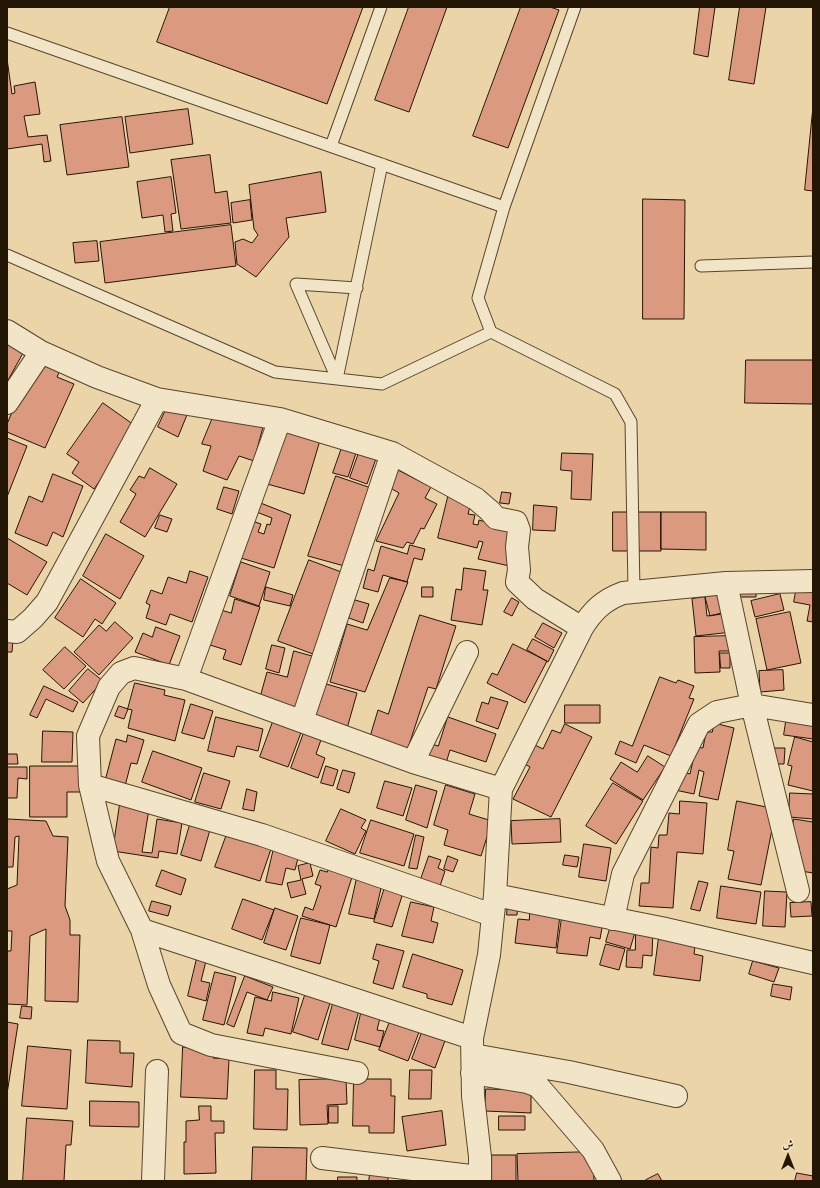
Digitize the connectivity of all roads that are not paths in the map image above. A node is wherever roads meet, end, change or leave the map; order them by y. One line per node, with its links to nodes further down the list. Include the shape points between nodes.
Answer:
1 (381, 7): 4 (lane)
2 (575, 7): 6 (lane)
3 (7, 33): 4 (lane)
4 (331, 146): 5 (lane)
5 (382, 164): 6 (lane); 10 (lane)
6 (504, 207): 12 (lane, via 478,298)
7 (7, 255): 14 (lane, via 275,372)
8 (813, 262): 9 (lane)
9 (701, 266)
10 (357, 288): 14 (lane); 14 (lane, via 296,284)
11 (7, 331): 13 (street)
12 (491, 332): 14 (lane, via 382,384); 21 (lane, via 615,394 632,422)
13 (41, 352): 15 (street, via 97,378); 16 (street)
14 (337, 379)
15 (157, 399): 17 (street); 23 (street, via 46,602 17,632)
16 (7, 403)
17 (280, 419): 18 (street); 25 (street)
18 (392, 453): 22 (street, via 476,499 496,518 516,522 519,530 517,582 535,599); 28 (street)
19 (813, 581): 20 (street)
20 (726, 583): 21 (street); 26 (street)
21 (634, 591): 22 (street, via 603,602)
22 (582, 628): 31 (street)
23 (7, 632)
24 (467, 652): 29 (street)
25 (186, 679): 28 (street); 30 (street, via 134,668 121,673 109,687 88,736)
26 (752, 705): 27 (street); 32 (street); 34 (street, via 717,712 699,724 623,874)
27 (813, 715)
28 (302, 721): 29 (street)
29 (413, 762): 31 (street)
30 (90, 785): 33 (street); 35 (street, via 108,861)
31 (501, 789): 33 (street)
32 (798, 891)
33 (494, 905): 34 (street); 37 (street, via 489,955)
34 (613, 919): 36 (street)
35 (142, 930): 37 (street); 39 (street, via 159,985 181,1033 211,1045)
36 (813, 963)
37 (472, 1056): 40 (street, via 569,1072); 42 (street, via 473,1096 480,1158); 44 (street, via 538,1086 593,1150)
38 (157, 1071): 43 (street)
39 (357, 1073)
40 (676, 1096)
41 (322, 1158): 42 (street)
42 (479, 1179)
43 (153, 1181)
44 (610, 1181)

